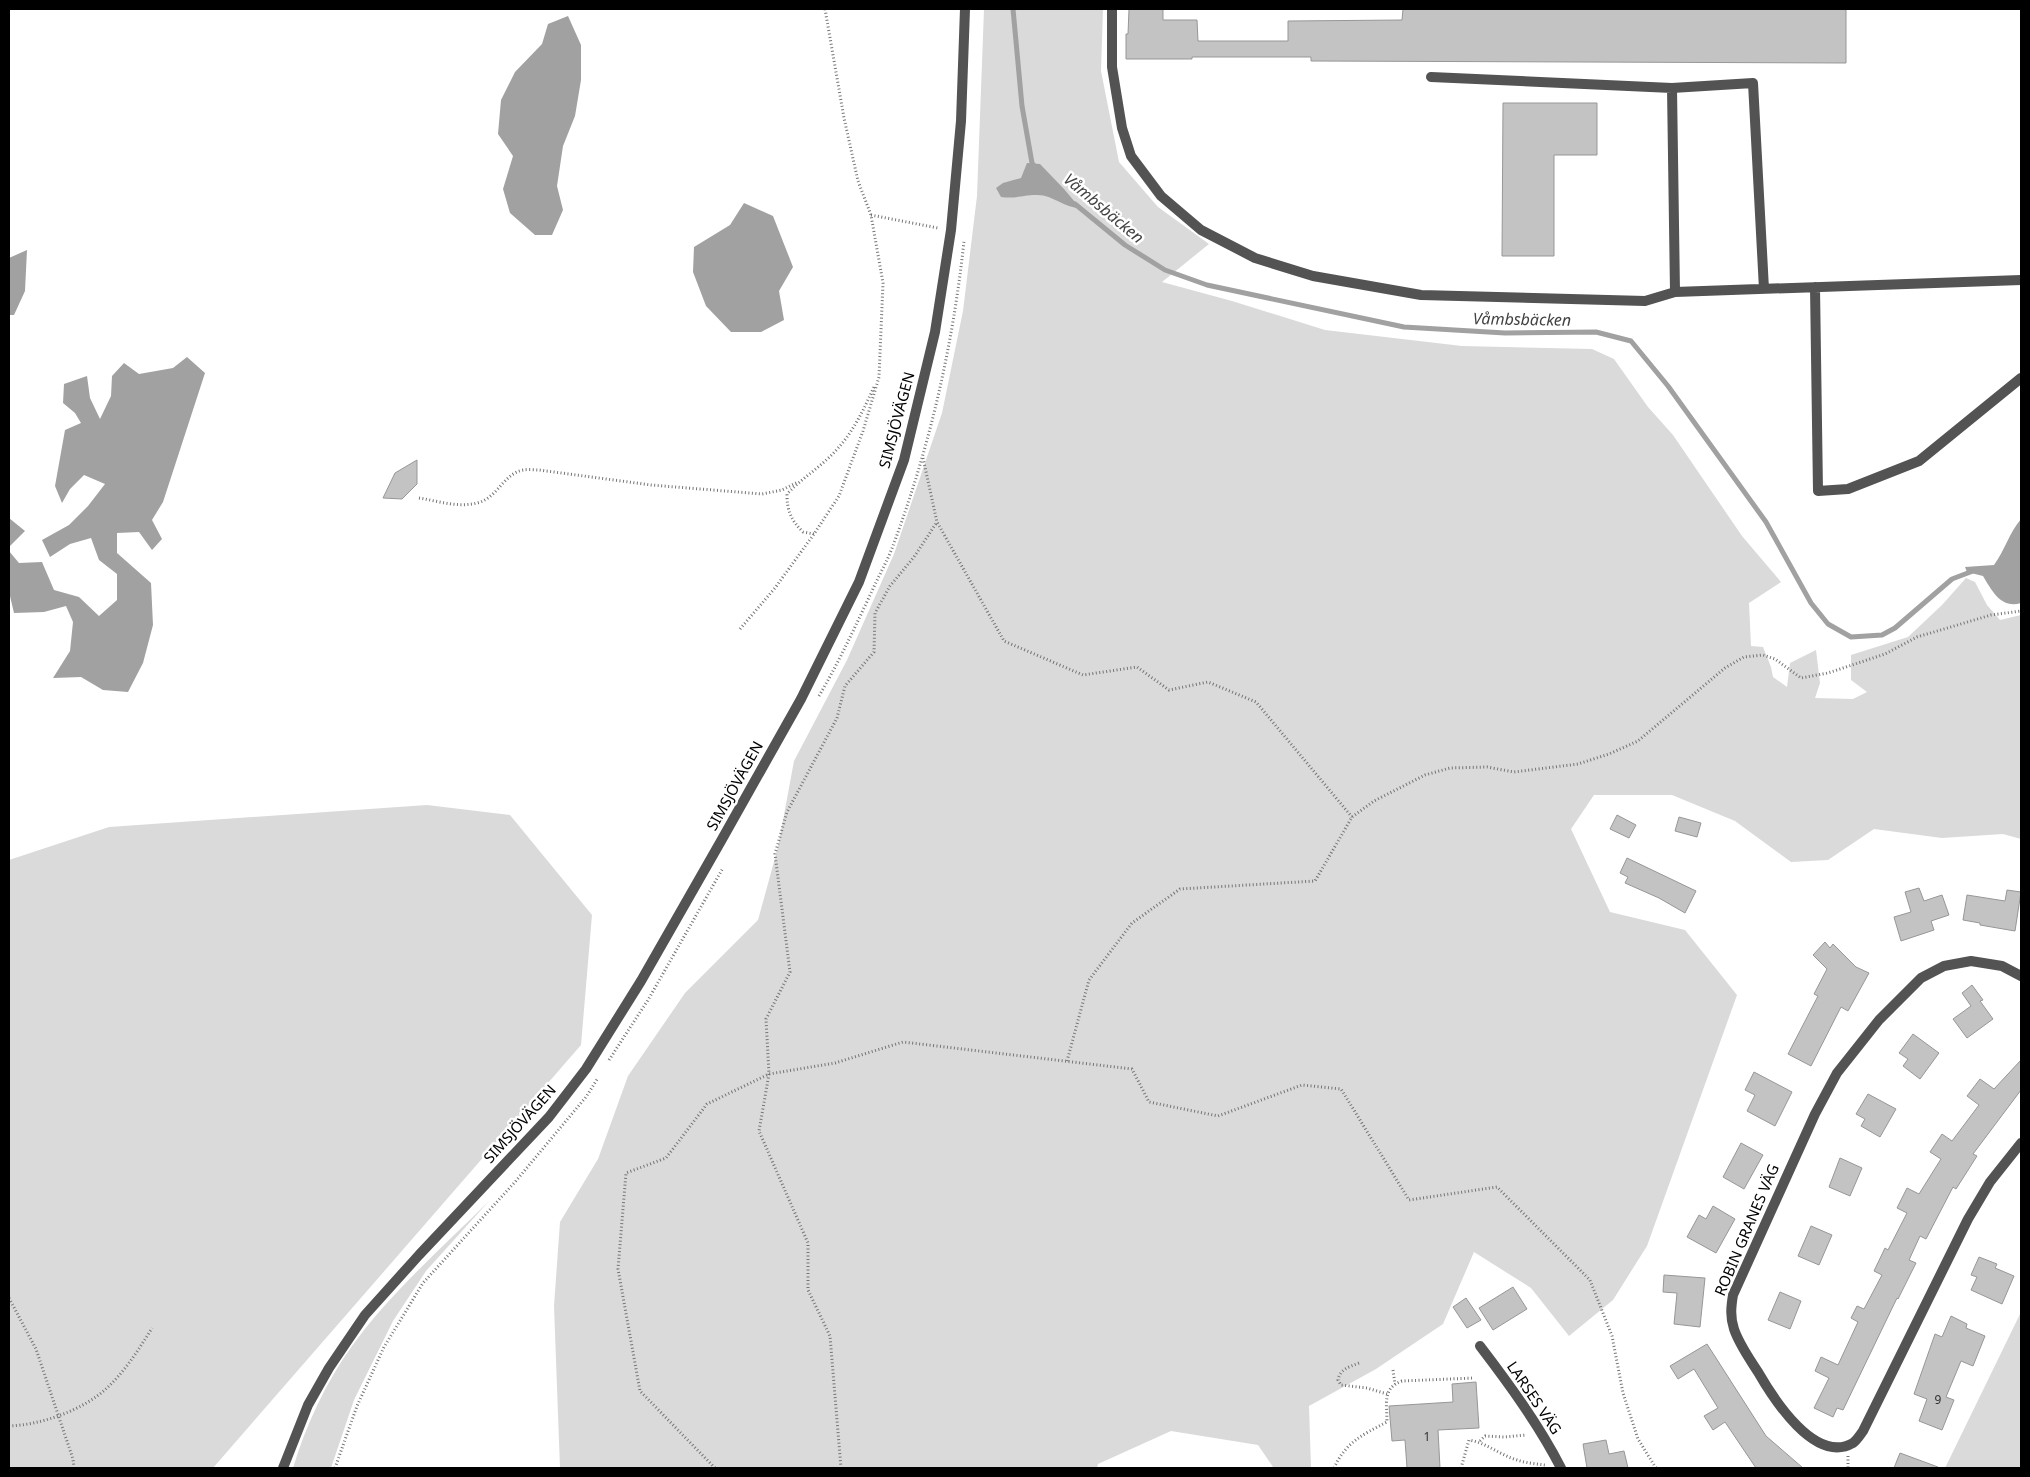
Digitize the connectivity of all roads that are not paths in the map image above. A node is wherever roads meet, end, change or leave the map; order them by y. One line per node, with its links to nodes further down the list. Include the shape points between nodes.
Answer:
1 (965, 9): 14 (street, SIMSJÖVÄGEN, via 951,230 935,332 904,460 859,582 801,699 641,981 586,1068 549,1117 365,1315 308,1405)
2 (1112, 9): 8 (street, via 1112,67 1122,128 1131,156 1161,196 1201,230 1255,258 1313,276 1421,295 1645,301)
3 (1431, 77): 4 (street)
4 (1672, 88): 7 (street, via 1753,83); 8 (street)
5 (2021, 280): 6 (street)
6 (1815, 287): 7 (street); 9 (street, via 1818,491 1848,489 1919,461)
7 (1764, 289): 8 (street)
8 (1675, 292)
9 (2021, 378)
10 (2021, 976): 11 (street, ROBIN GRANES VÄG, via 2002,966 1971,961 1944,966 1920,978 1879,1020 1837,1073 1814,1114 1730,1309 1740,1342 1765,1384 1784,1412 1810,1437 1841,1448 1854,1442 1863,1432 1968,1219 1990,1182)
11 (2021, 1143)
12 (1480, 1346): 13 (street, LARSES VÄG, via 1540,1433)
13 (1556, 1467)
14 (284, 1468)

